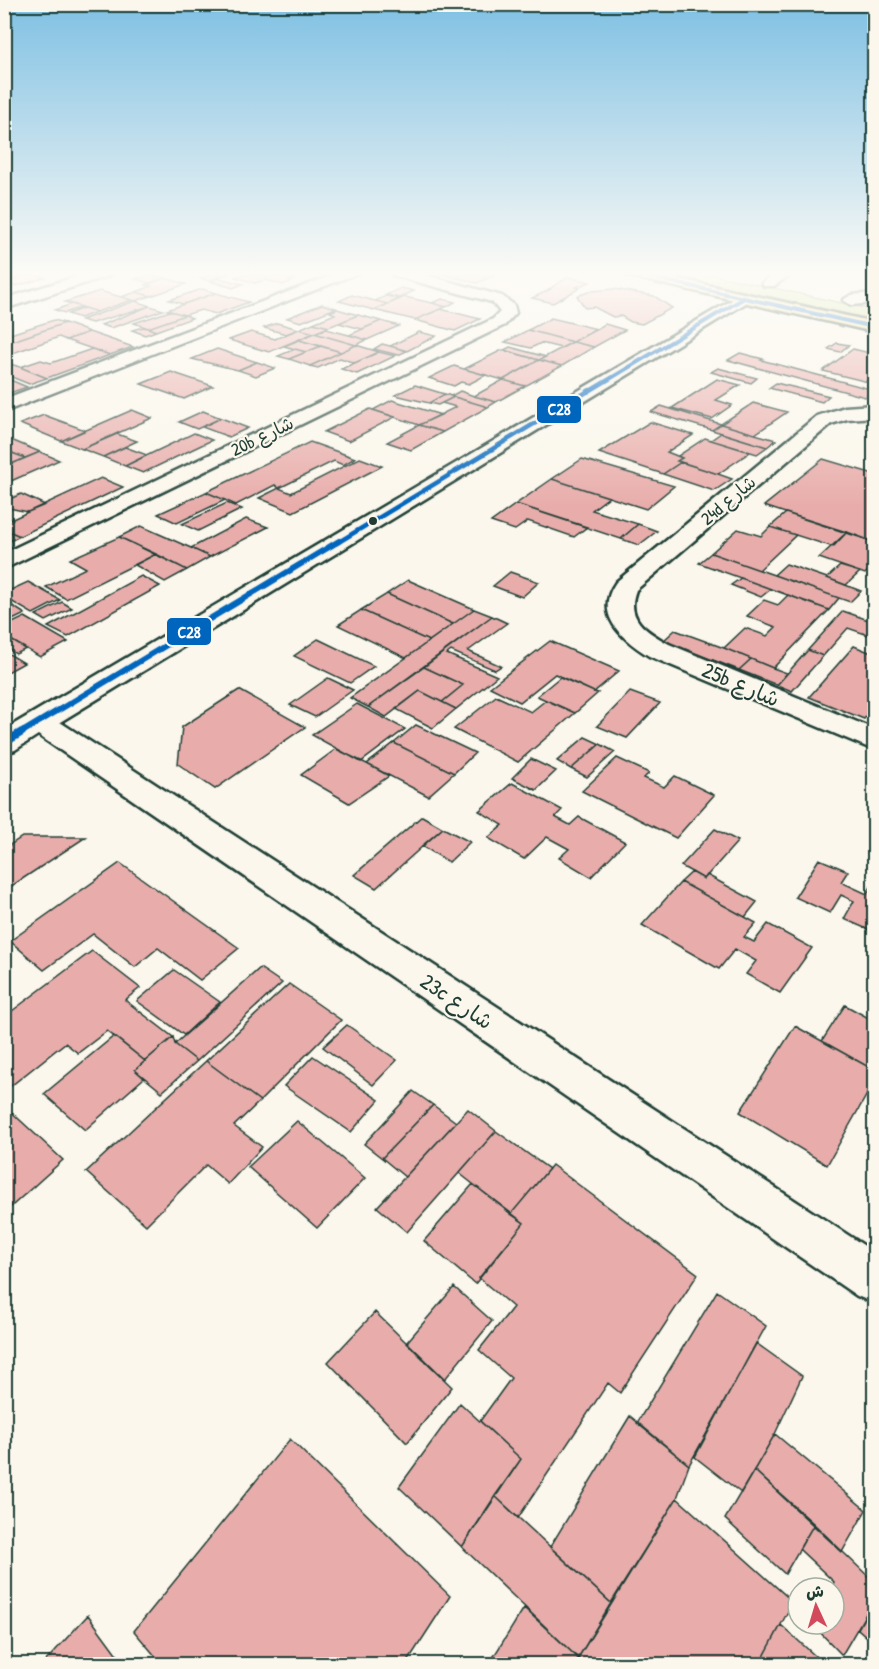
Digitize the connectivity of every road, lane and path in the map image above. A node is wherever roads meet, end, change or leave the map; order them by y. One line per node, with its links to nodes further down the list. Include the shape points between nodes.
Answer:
1 (151, 350): 4 (street)
2 (441, 350): 6 (street, 20b شارع)
3 (646, 350): 8 (street)
4 (4, 406)
5 (867, 411): 7 (street, 24d شارع, via 833,416 815,427 625,587 619,599)
6 (4, 562)
7 (619, 612): 9 (street, 25b شارع, via 633,632 659,650)
8 (39, 722): 10 (street); 11 (street, 23c شارع)
9 (874, 740)
10 (4, 743)
11 (874, 1279)

